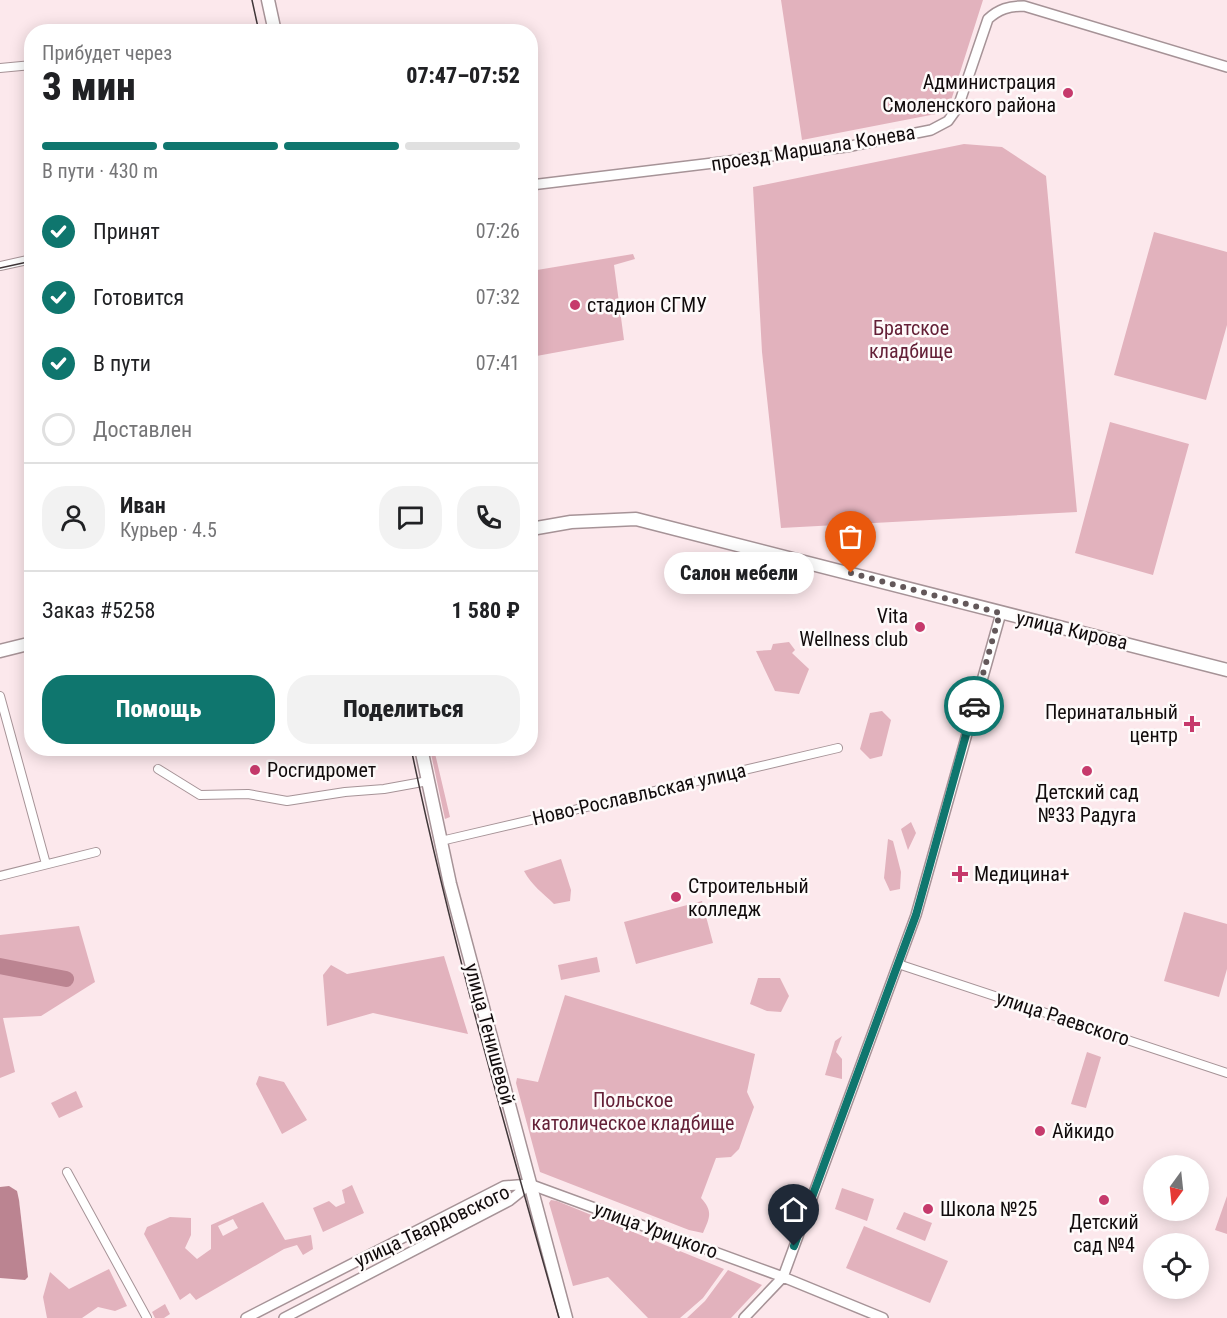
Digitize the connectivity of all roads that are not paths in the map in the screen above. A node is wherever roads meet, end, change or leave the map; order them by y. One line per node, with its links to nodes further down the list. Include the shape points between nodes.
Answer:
1 (268, 0): 2 (main road)
2 (273, 24)
3 (24, 66): 5 (street)
4 (1227, 67): 6 (street, проезд Маршала Конева, via 1024,6 1009,6 988,19 958,106 948,121 931,130 835,148)
5 (0, 68)
6 (538, 184)
7 (24, 262): 8 (street)
8 (0, 267)
9 (538, 528): 10 (main road, улица Кирова, via 636,519)
10 (1000, 613): 13 (main road, улица Кирова); 23 (street, via 916,915)
11 (24, 645): 12 (main road)
12 (0, 651)
13 (1227, 670)
14 (0, 696): 21 (street)
15 (838, 748): 19 (street, Ново-Рославльская улица)
16 (423, 756): 18 (main road, улица Тенишевой)
17 (158, 769): 18 (street, via 200,795 248,794 287,801)
18 (428, 781): 19 (main road, улица Тенишевой)
19 (441, 841): 26 (main road, улица Тенишевой)
20 (96, 852): 21 (street)
21 (46, 864): 22 (street)
22 (0, 876)
23 (898, 964): 24 (street, улица Раевского); 27 (street)
24 (1227, 1073)
25 (67, 1172): 30 (street)
26 (529, 1184): 27 (street, улица Урицкого); 28 (street, улица Твардовского, via 504,1186); 29 (street, улица Твардовского, via 509,1201); 33 (main road, улица Тенишевой)
27 (783, 1277): 34 (street); 35 (street, улица Урицкого)
28 (320, 1280): 29 (street); 31 (street, улица Твардовского)
29 (326, 1295): 32 (street, улица Твардовского)
30 (147, 1318)
31 (246, 1318)
32 (284, 1318)
33 (566, 1318)
34 (744, 1318)
35 (883, 1318)

